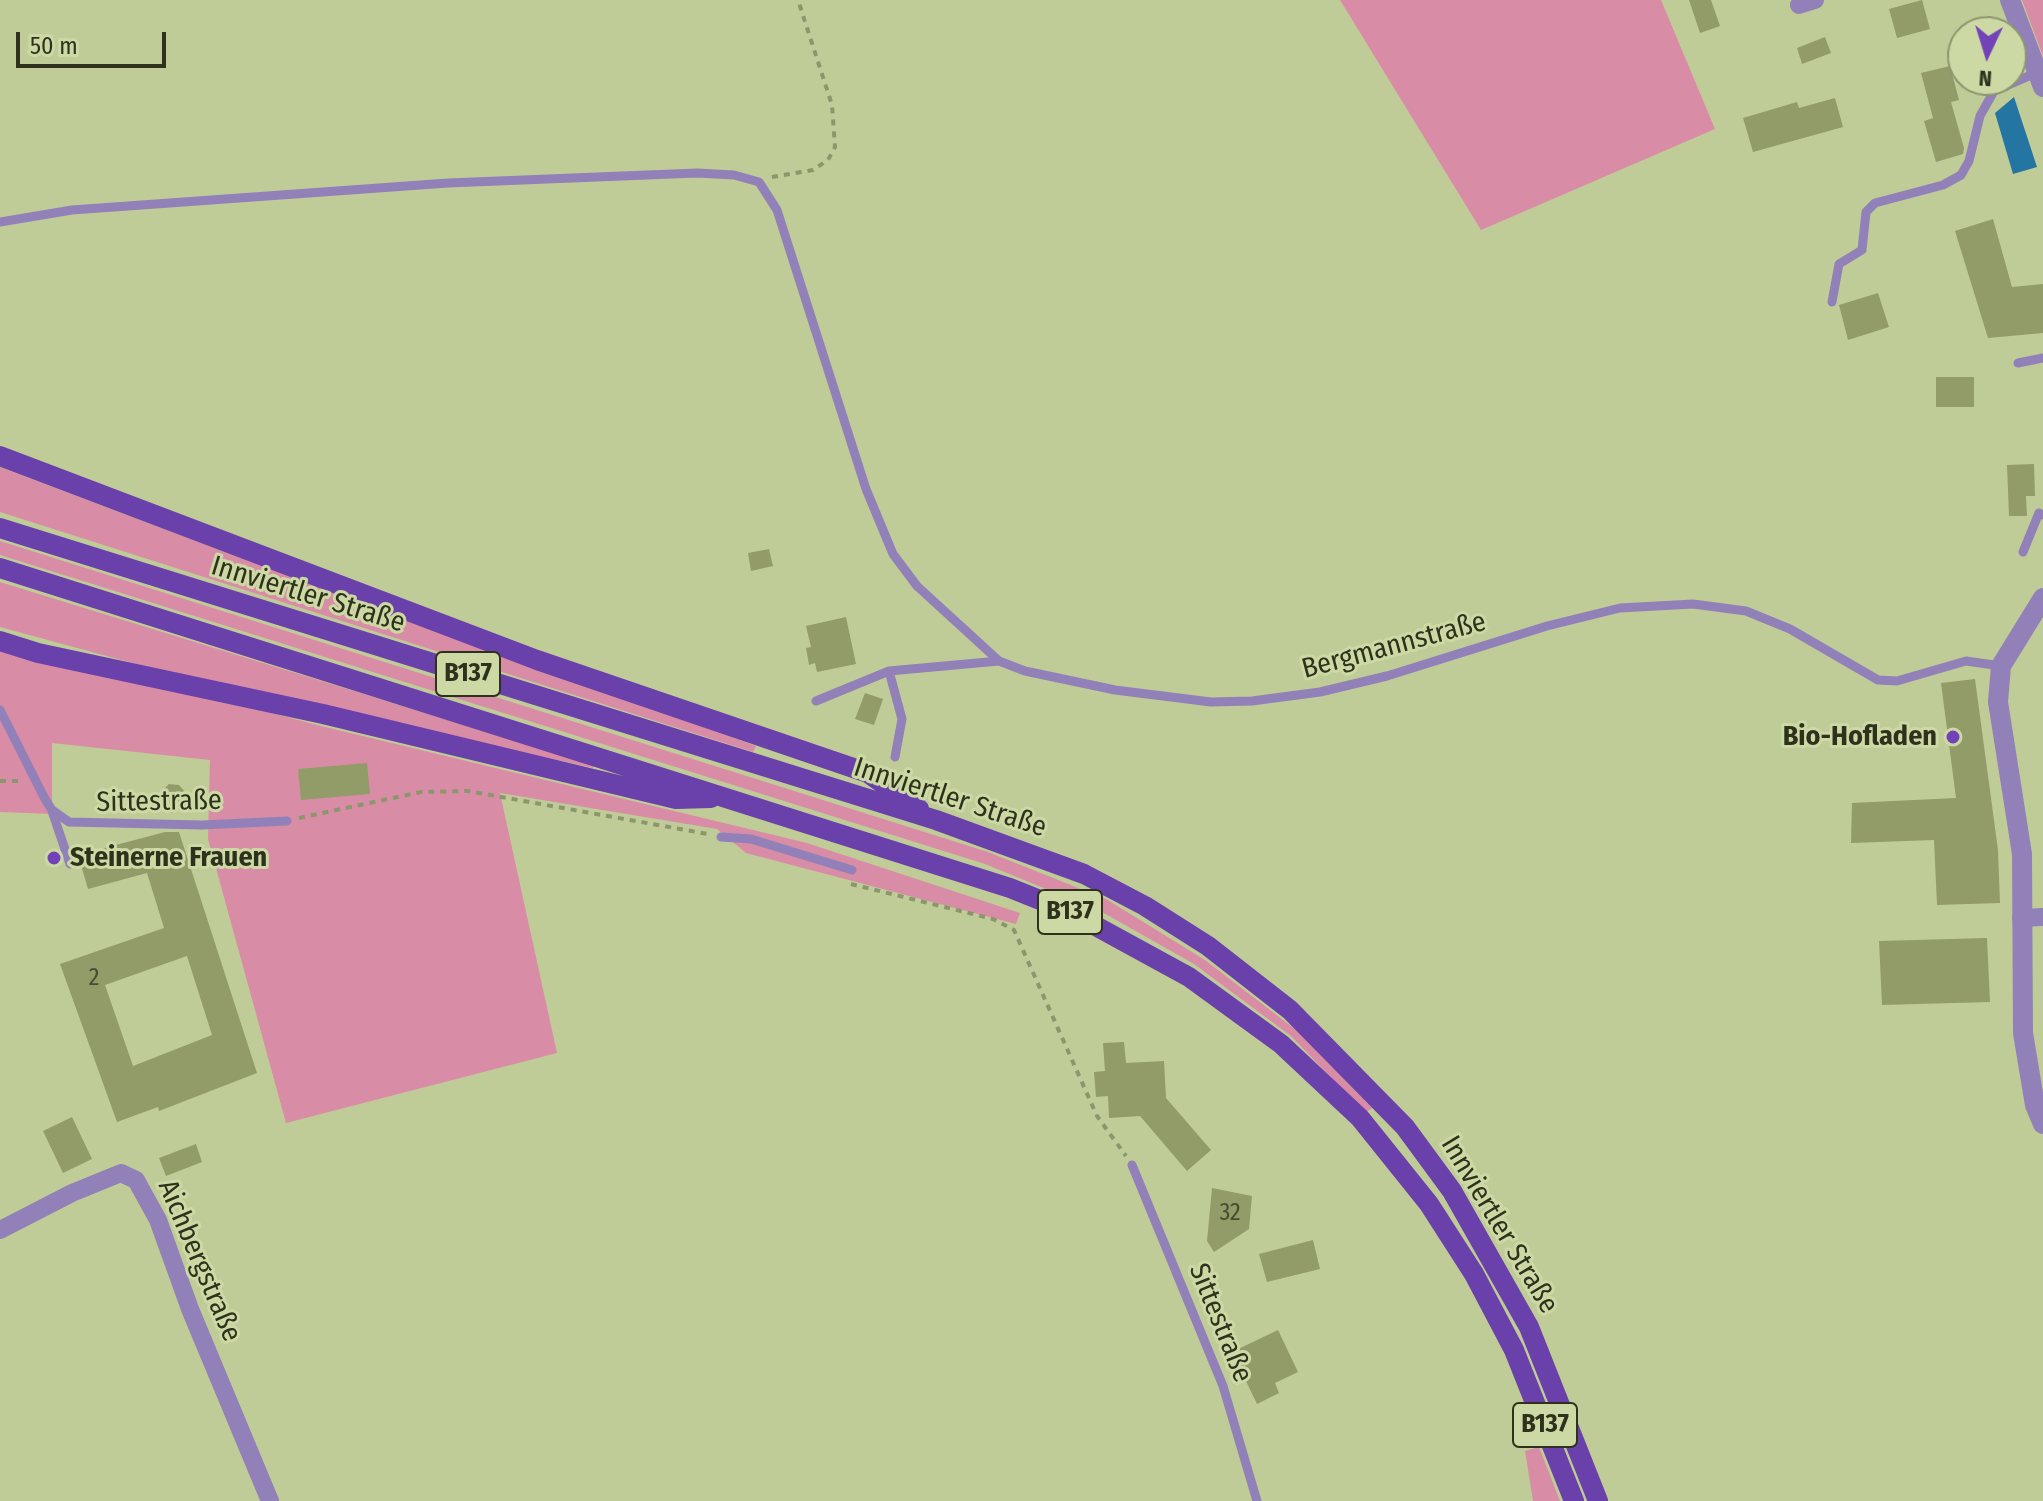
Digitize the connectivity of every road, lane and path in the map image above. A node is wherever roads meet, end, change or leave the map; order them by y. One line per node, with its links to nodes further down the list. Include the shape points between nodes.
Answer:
1 (798, 0): 4 (path, via 832,105 835,147 813,170 783,172)
2 (2010, 0): 3 (street)
3 (2040, 79): 6 (lane, via 1994,91 1961,175 1875,203 1866,212 1862,250 1839,264)
4 (759, 182): 5 (lane, via 697,173 448,183 72,210); 16 (lane, Bergmannstraße, via 777,210 866,489 893,554 917,586)
5 (0, 222)
6 (1832, 302)
7 (2043, 358): 8 (lane)
8 (2018, 363)
9 (0, 456): 26 (main road, via 537,660 868,773)
10 (2043, 515): 12 (lane, via 2039,513)
11 (0, 528): 26 (main road, Innviertler Straße / B137)
12 (2023, 552)
13 (0, 568): 24 (main road, Innviertler Straße / B137)
14 (2043, 598): 17 (street)
15 (0, 641): 24 (main road, via 676,799)
16 (999, 661): 17 (lane, Bergmannstraße, via 1115,690 1211,702 1252,701 1387,676 1620,608 1693,604 1746,611 1790,629 1878,680 1897,681 1966,661); 18 (lane)
17 (2001, 666): 33 (street, via 1998,702 2022,854)
18 (889, 671): 19 (lane); 21 (lane, via 902,719)
19 (816, 701)
20 (0, 710): 23 (lane)
21 (895, 757)
22 (0, 781): 23 (path)
23 (35, 781): 25 (lane)
24 (731, 798): 39 (main road, Innviertler Straße / B137, via 1070,912 1189,977 1281,1044 1388,1151 1474,1274 1514,1350)
25 (52, 810): 27 (lane, Sittestraße, via 83,825); 29 (lane)
26 (936, 820): 40 (main road, Innviertler Straße / B137, via 1084,874 1145,906 1279,1000 1351,1069 1424,1153 1493,1259 1529,1327)
27 (287, 821): 28 (path, via 421,792 468,791)
28 (721, 837): 30 (lane, via 751,839)
29 (70, 864)
30 (852, 870)
31 (846, 883): 35 (path, via 993,919 1014,930 1097,1116)
32 (2043, 917): 33 (street)
33 (2021, 918): 34 (street, via 2023,1033)
34 (2043, 1124)
35 (1132, 1165): 38 (lane, Sittestraße, via 1223,1386)
36 (0, 1230): 37 (street, Aichbergstraße, via 121,1173 136,1180 158,1220)
37 (270, 1501)
38 (1257, 1501)
39 (1574, 1501)
40 (1598, 1501)

